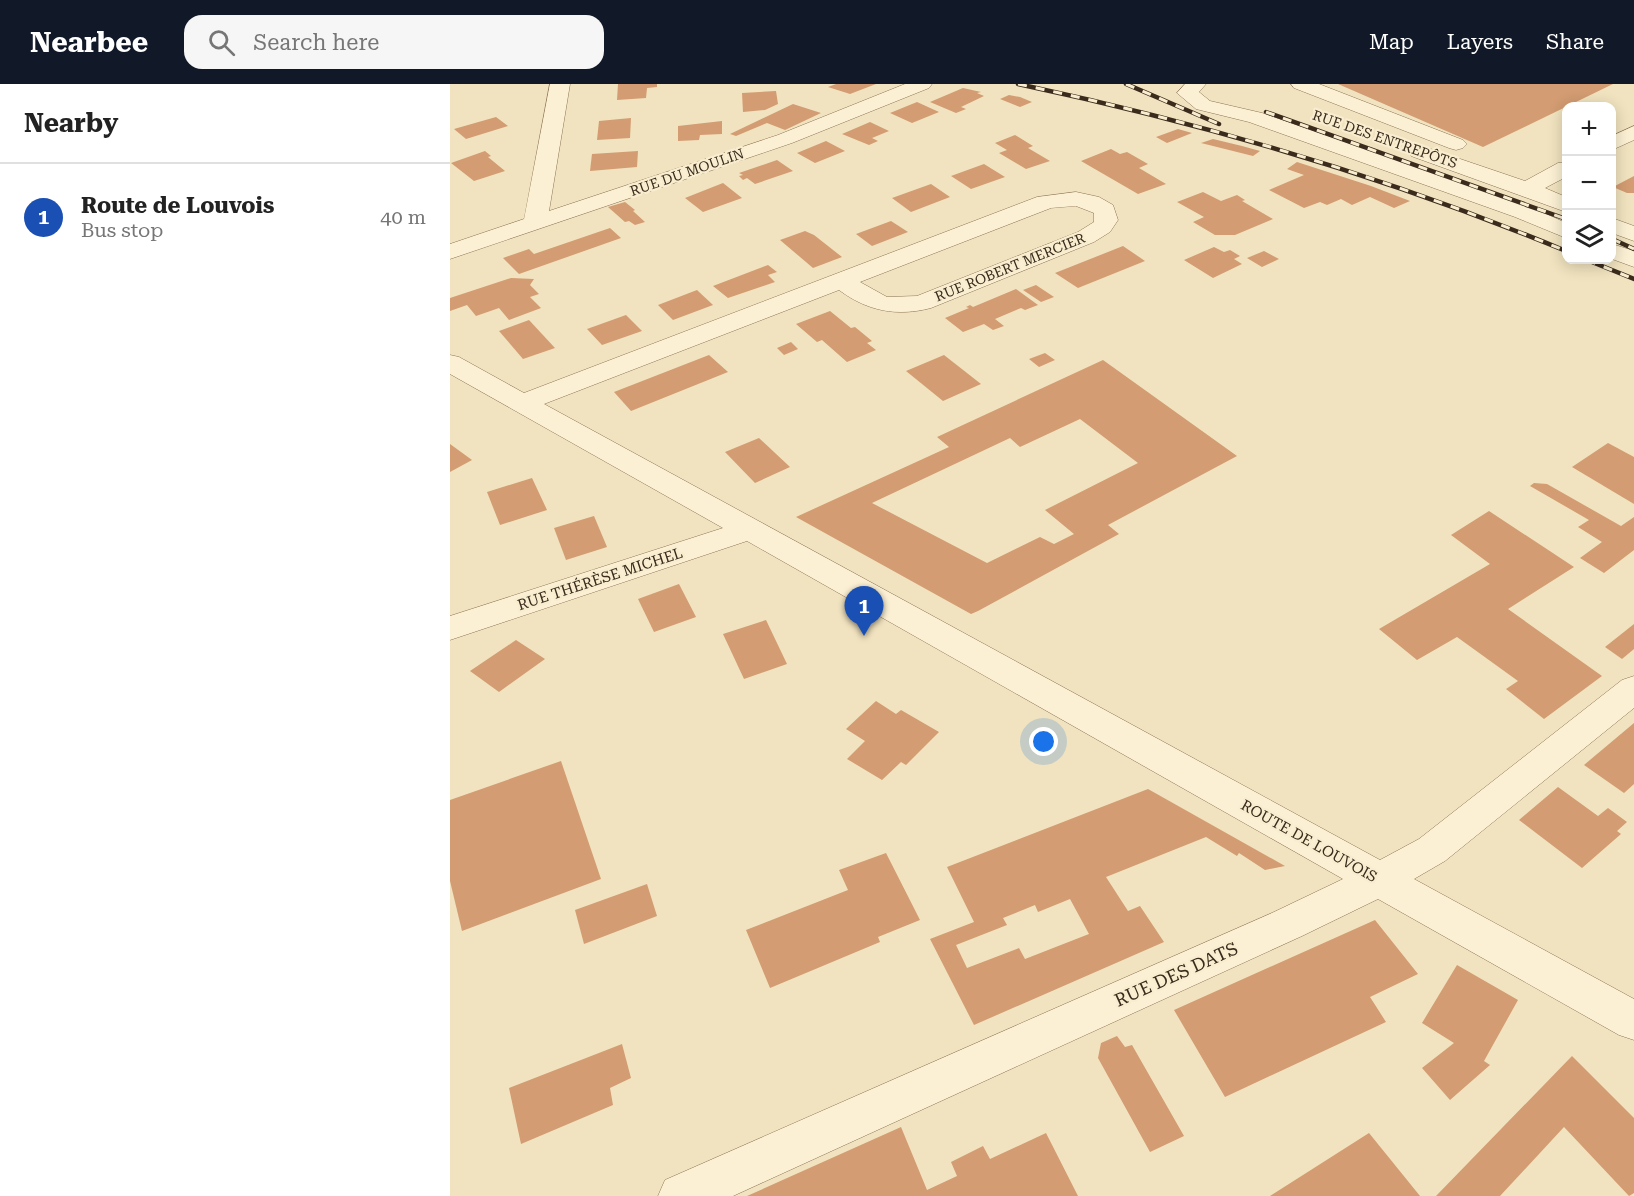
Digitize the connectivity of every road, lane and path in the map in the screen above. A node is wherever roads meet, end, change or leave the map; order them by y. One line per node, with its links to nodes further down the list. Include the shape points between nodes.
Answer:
1 (560, 84): 12 (street)
2 (921, 84): 12 (street, RUE DU MOULIN, via 785,139)
3 (1198, 84): 5 (street); 14 (street, via 1187,93 1203,105 1256,117)
4 (1301, 84): 9 (street)
5 (1273, 102)
6 (1634, 132): 7 (street)
7 (1616, 141)
8 (1395, 143): 10 (street, RUE DES ENTREPÔTS)
9 (1557, 173): 10 (street)
10 (1527, 189): 11 (street, RUE DES ENTREPÔTS)
11 (1562, 204)
12 (534, 224): 16 (street, RUE DU MOULIN)
13 (1616, 227): 15 (street)
14 (1562, 229)
15 (1634, 234)
16 (450, 252)
17 (1616, 252): 18 (street)
18 (1634, 260)
19 (841, 279): 19 (street, RUE ROBERT MERCIER, via 1045,202 1077,198 1105,210 1107,220 1102,228 1086,237 922,303 882,305 867,300); 21 (street, RUE ROBERT MERCIER)
20 (450, 363): 21 (street, ROUTE DE LOUVOIS)
21 (522, 403): 22 (street, ROUTE DE LOUVOIS)
22 (749, 530): 23 (street, RUE THÉRÈSE MICHEL); 25 (street, ROUTE DE LOUVOIS)
23 (450, 628)
24 (1634, 689): 25 (street, RUE DES DATS, via 1432,850)
25 (1379, 880): 26 (street, ROUTE DE LOUVOIS); 27 (street, RUE DES DATS)
26 (1634, 1021)
27 (681, 1196)

